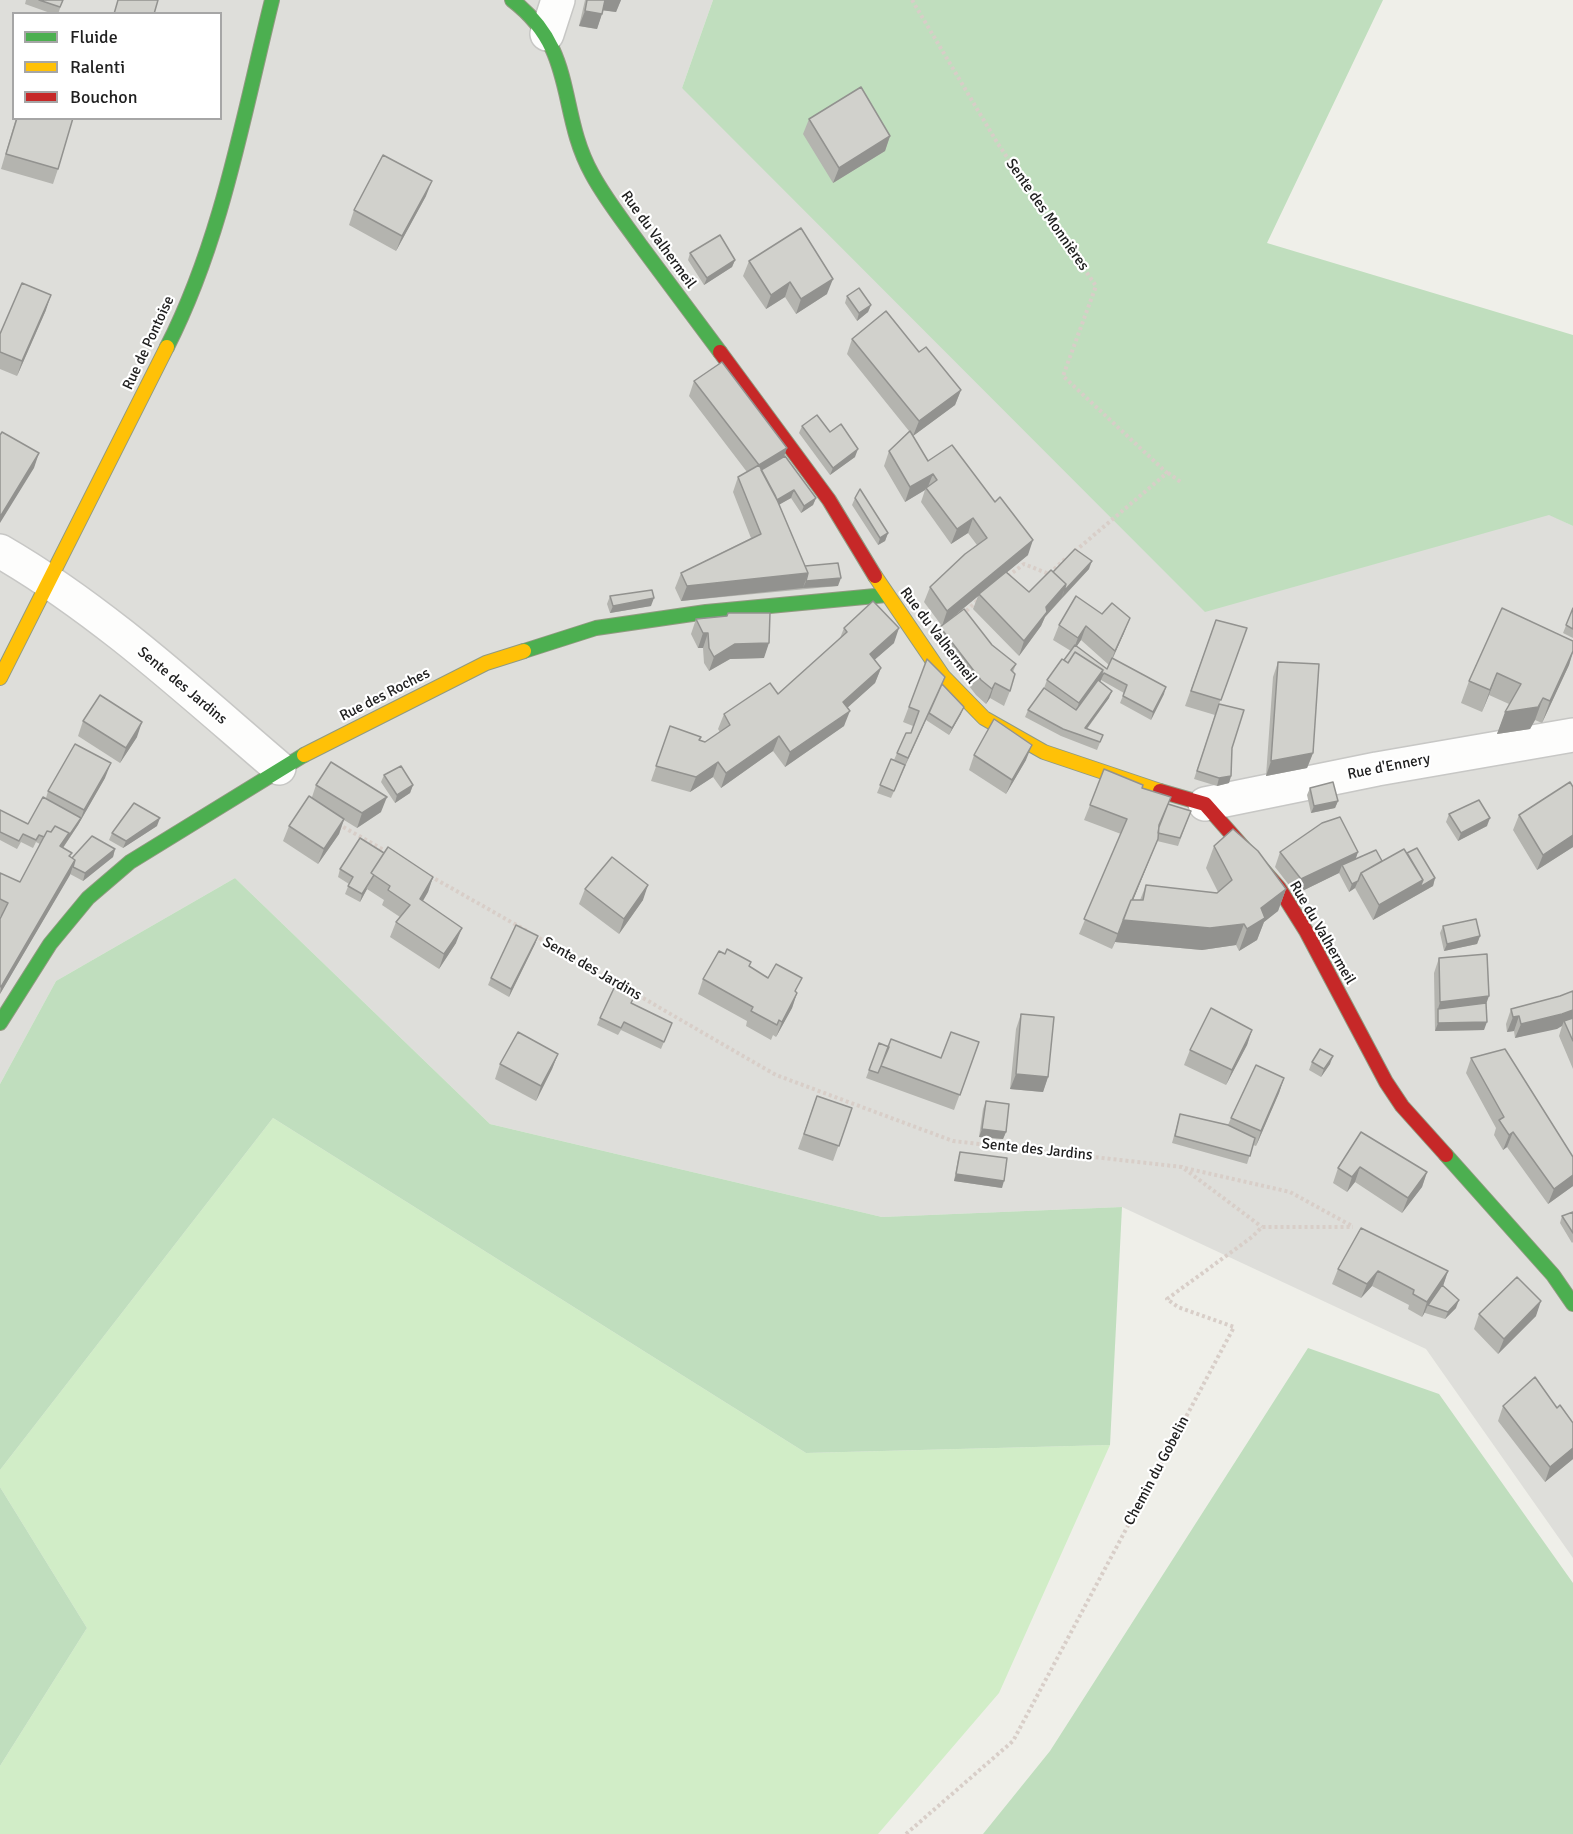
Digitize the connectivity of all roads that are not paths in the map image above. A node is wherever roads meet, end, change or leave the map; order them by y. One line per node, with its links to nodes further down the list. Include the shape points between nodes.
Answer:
1 (272, 0): 6 (street, Rue de Pontoise, via 219,217 183,313)
2 (512, 0): 4 (street, Rue du Valhermeil, via 529,10)
3 (558, 0): 4 (street)
4 (548, 34): 7 (street, Rue du Valhermeil, via 566,80 571,116 586,164 609,202 829,500)
5 (0, 551): 6 (street, Sente des Jardins)
6 (50, 580): 8 (street, Rue de Pontoise); 10 (street, Sente des Jardins)
7 (886, 595): 10 (street, Rue des Roches, via 706,612 596,628 486,663); 11 (street, Rue du Valhermeil, via 921,647 964,700 984,718 1044,752)
8 (0, 678)
9 (1573, 735): 11 (street, Rue d'Ennery)
10 (279, 768): 12 (street, Rue des Roches, via 130,862 88,898 50,944)
11 (1205, 804): 13 (street, Rue du Valhermeil, via 1279,888 1402,1106 1552,1275)
12 (0, 1023)
13 (1573, 1304)

